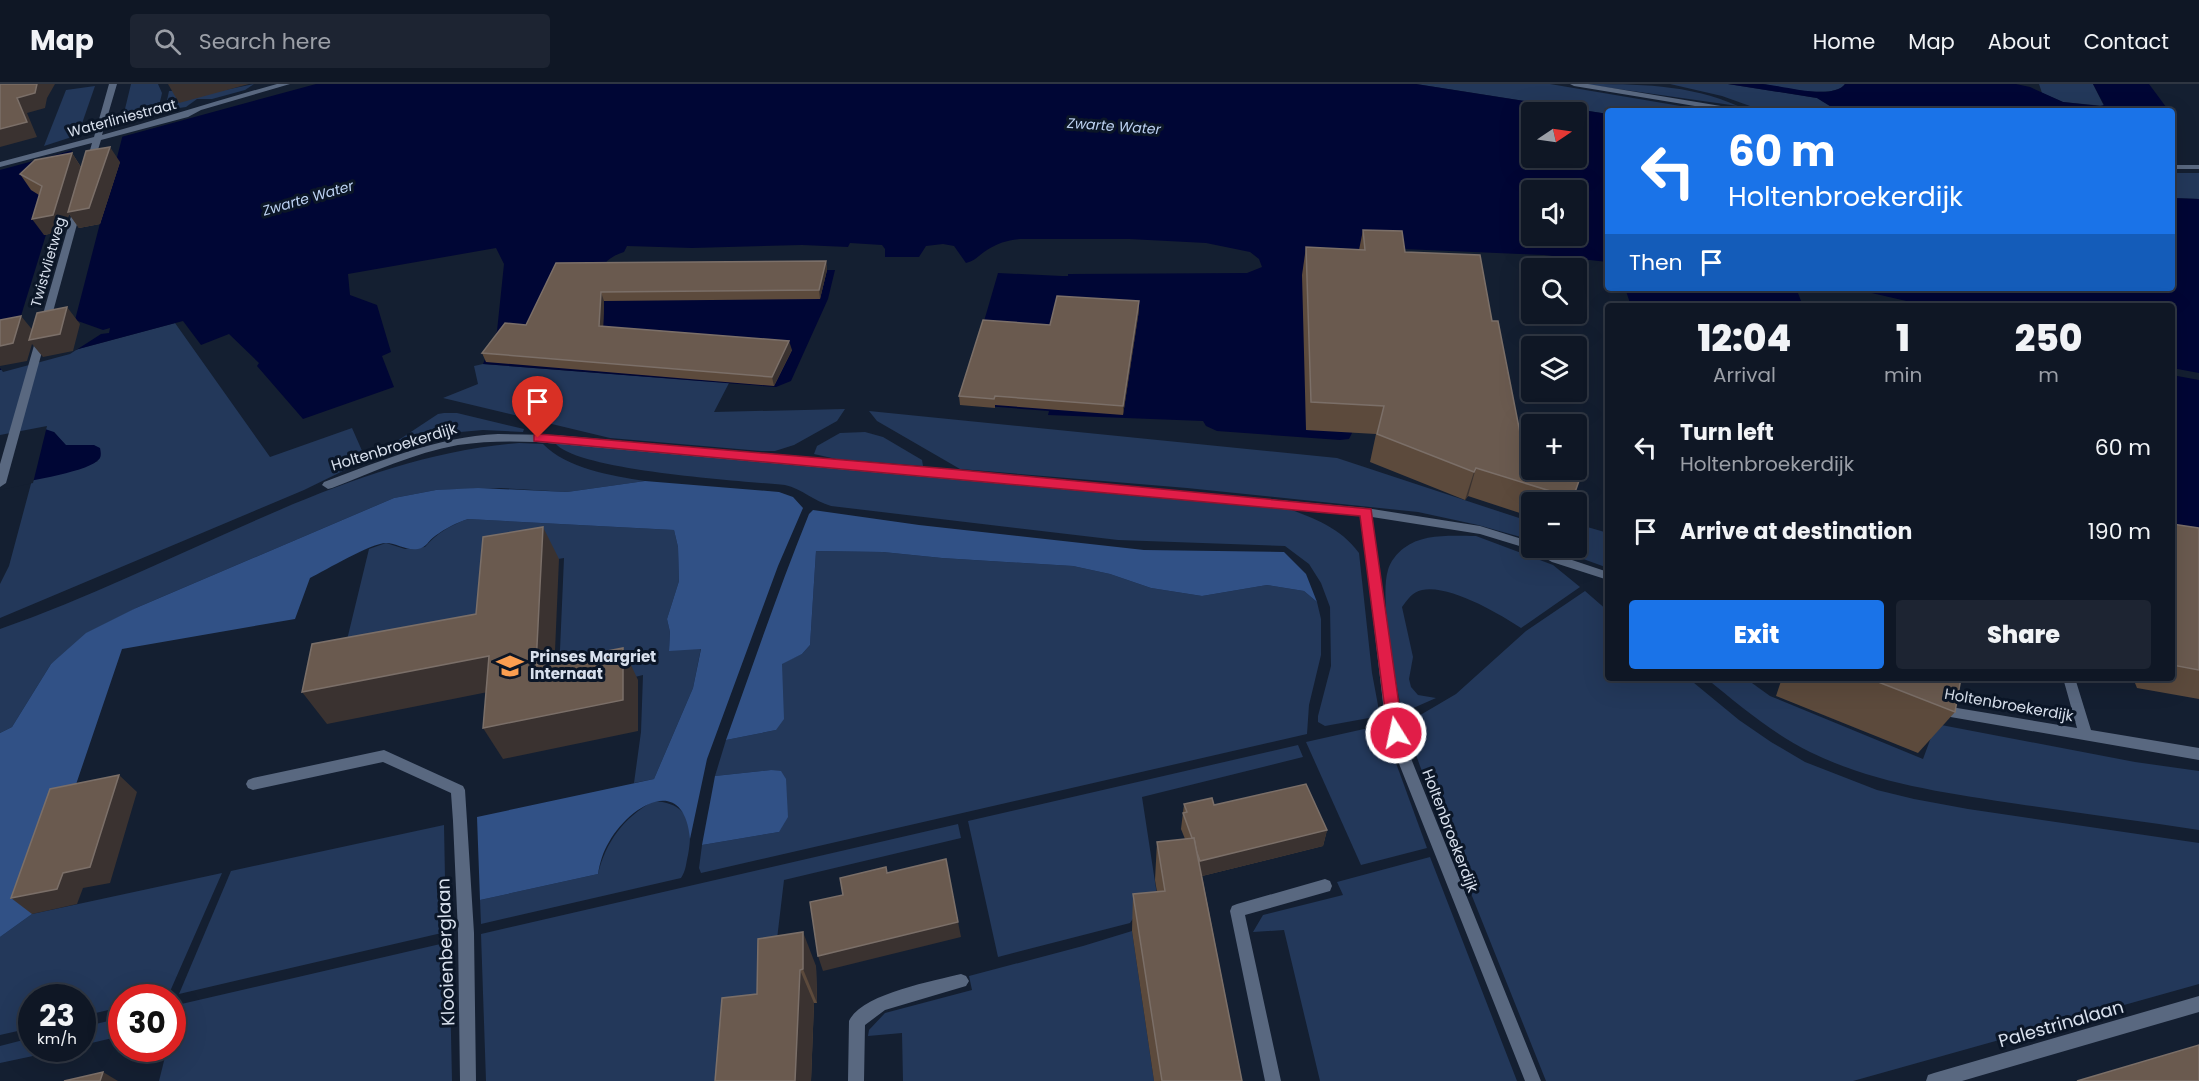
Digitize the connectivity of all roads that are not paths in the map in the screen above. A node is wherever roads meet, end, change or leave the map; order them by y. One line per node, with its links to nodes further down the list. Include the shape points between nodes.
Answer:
1 (113, 84): 8 (street)
2 (286, 84): 5 (street, Waterliniestraat)
3 (1574, 84): 4 (street)
4 (1721, 108)
5 (0, 165)
6 (2175, 167): 7 (street)
7 (2199, 167)
8 (88, 170)
9 (80, 198): 10 (street, Twistvlietweg)
10 (0, 483)
11 (328, 485): 12 (street, Holtenbroekerdijk, via 450,444 477,439 538,438)
12 (1366, 512): 13 (street, Holtenbroekerdijk, via 1480,530); 27 (street, Holtenbroekerdijk, via 1392,720 1399,746)
13 (1521, 543)
14 (1554, 558): 15 (street, Holtenbroekerdijk)
15 (1605, 575)
16 (2070, 681): 18 (street, Holtenbroekerdijk)
17 (1929, 706): 18 (street, Holtenbroekerdijk, via 1939,711)
18 (2086, 735): 19 (street, Holtenbroekerdijk)
19 (2199, 754)
20 (253, 784): 24 (street, Klooienberglaan, via 384,756 458,790 466,933)
21 (1325, 886): 26 (street, via 1237,911)
22 (961, 981): 25 (street, via 881,1003 857,1021)
23 (2199, 1004): 28 (street, Palestrinalaan)
24 (468, 1081)
25 (856, 1081)
26 (1273, 1081)
27 (1533, 1081)
28 (1934, 1081)

